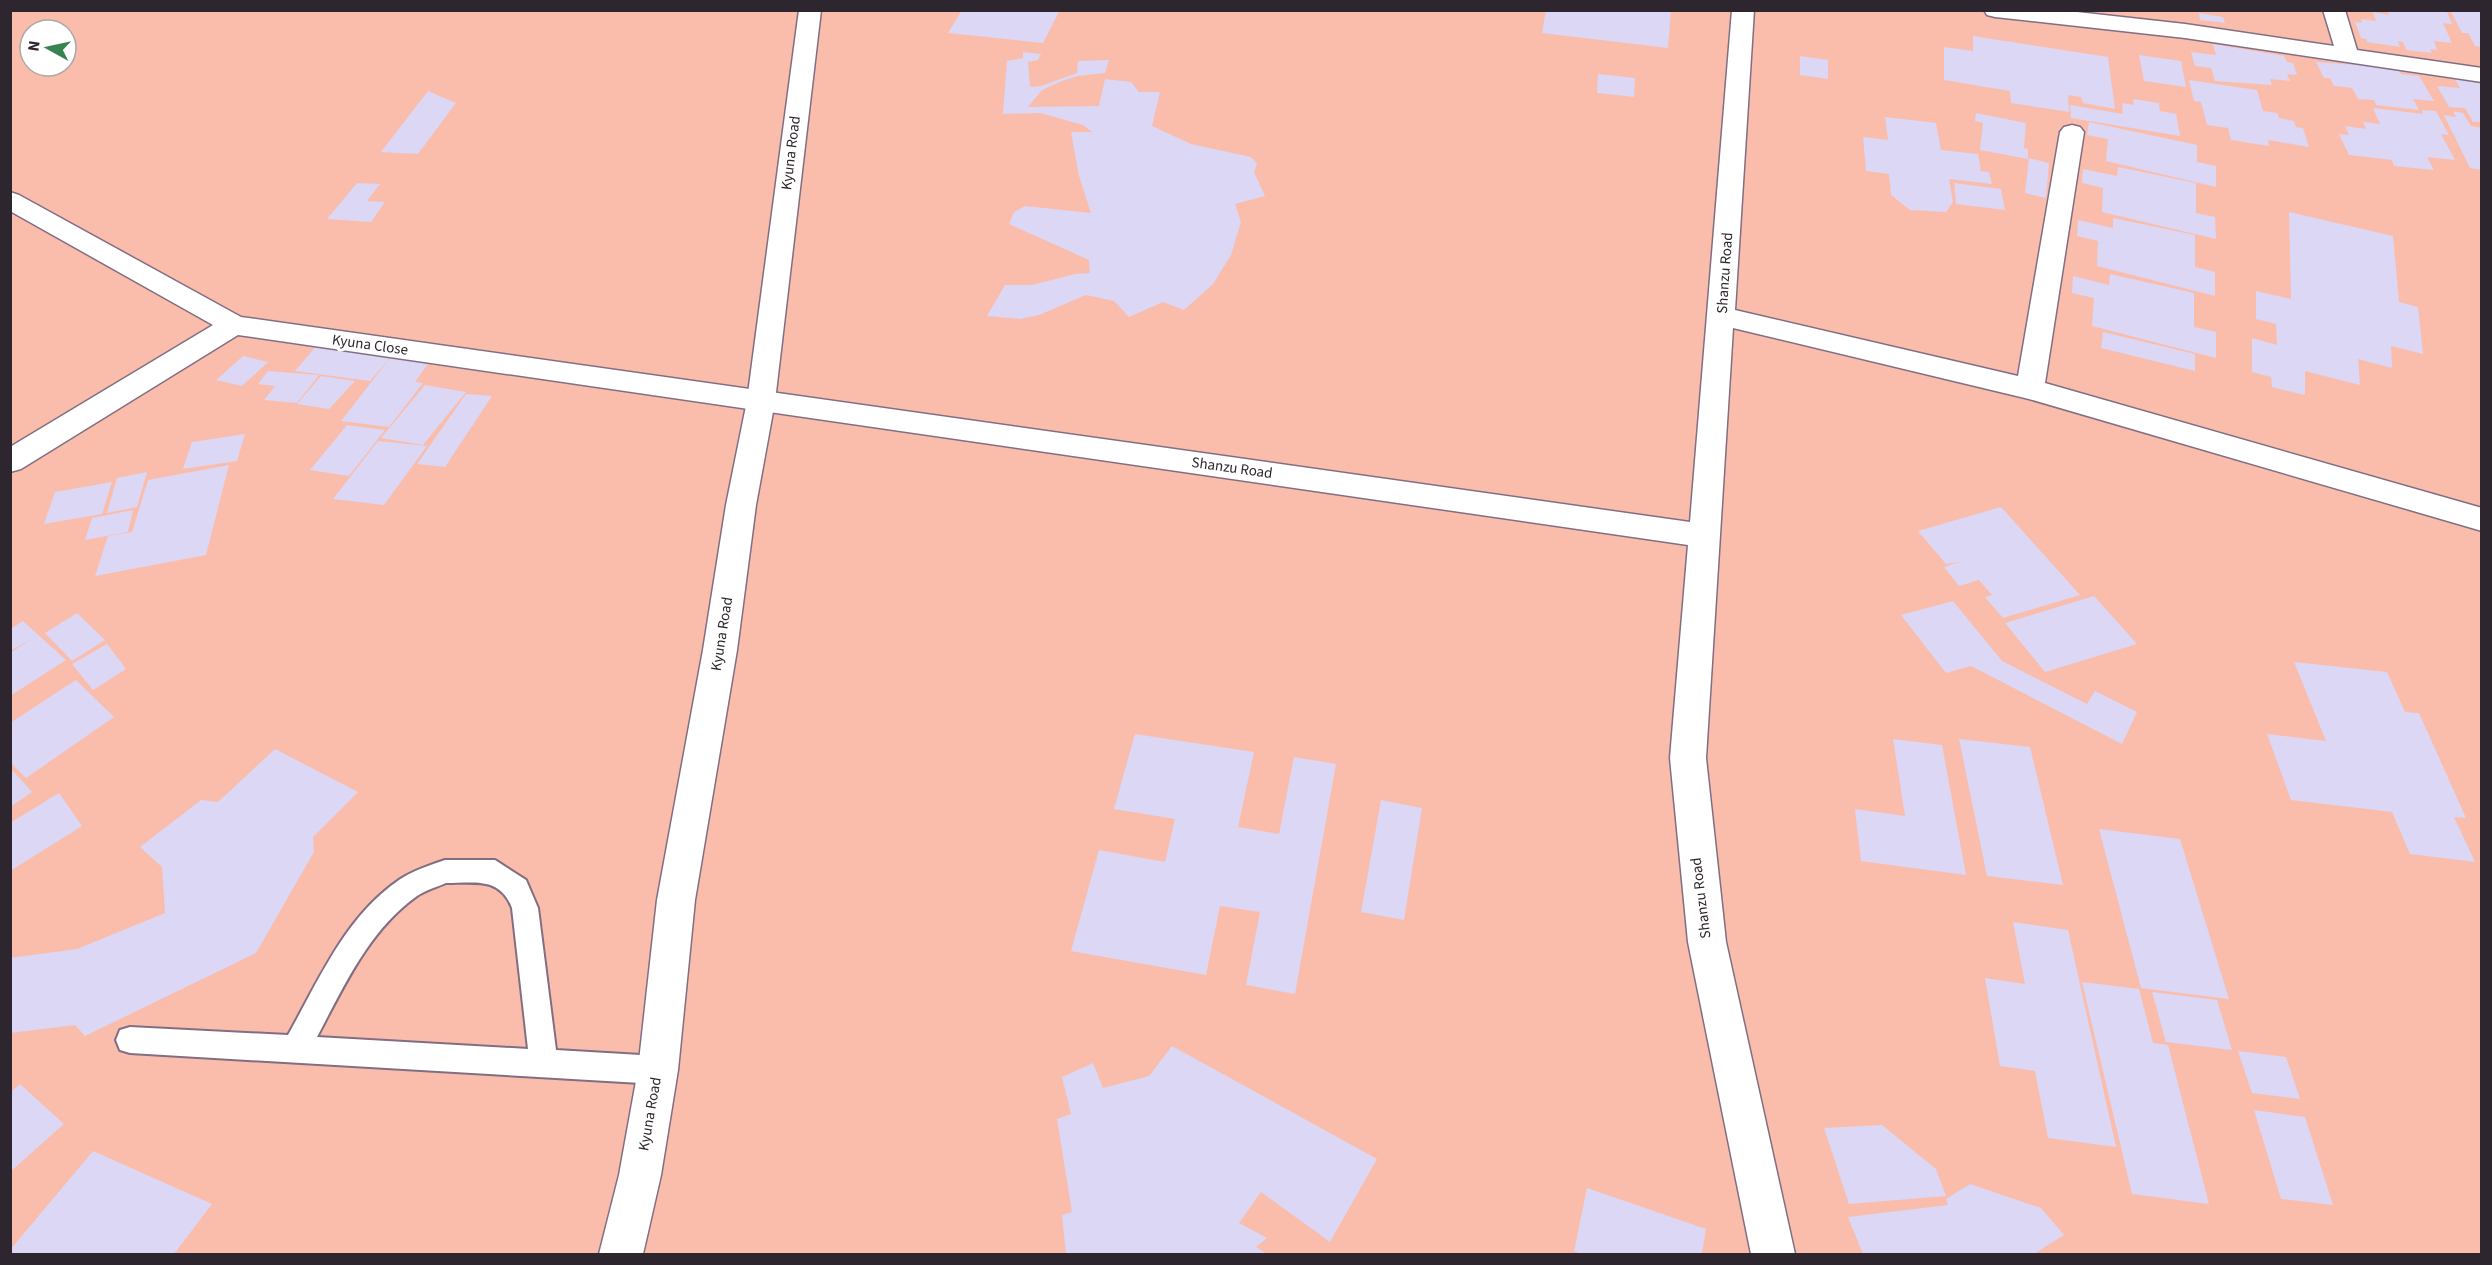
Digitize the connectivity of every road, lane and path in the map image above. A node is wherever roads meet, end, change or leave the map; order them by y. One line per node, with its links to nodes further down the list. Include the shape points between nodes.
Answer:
1 (810, 10): 12 (street, Kyuna Road)
2 (1743, 10): 9 (street, Shanzu Road)
3 (1995, 10): 5 (street, via 2122,23)
4 (2334, 10): 5 (street)
5 (2348, 56): 6 (street)
6 (2481, 75)
7 (2072, 132): 11 (street)
8 (10, 200): 10 (street, Kyuna Close)
9 (1722, 316): 11 (street); 15 (street, Shanzu Road)
10 (234, 326): 12 (street, Kyuna Close); 13 (street)
11 (2030, 389): 14 (street)
12 (761, 401): 15 (street, Shanzu Road); 19 (street, Kyuna Road, via 676,900)
13 (10, 461)
14 (2481, 520)
15 (1704, 536): 21 (street, Shanzu Road, via 1688,758 1695,844 1707,942)
16 (130, 1040): 17 (lane)
17 (295, 1050): 18 (lane); 18 (lane, via 349,951 376,916 409,887 446,871 495,872 517,888 525,908)
18 (544, 1063): 19 (lane)
19 (658, 1070): 20 (street, Kyuna Road, via 640,1175)
20 (621, 1254)
21 (1773, 1254)

